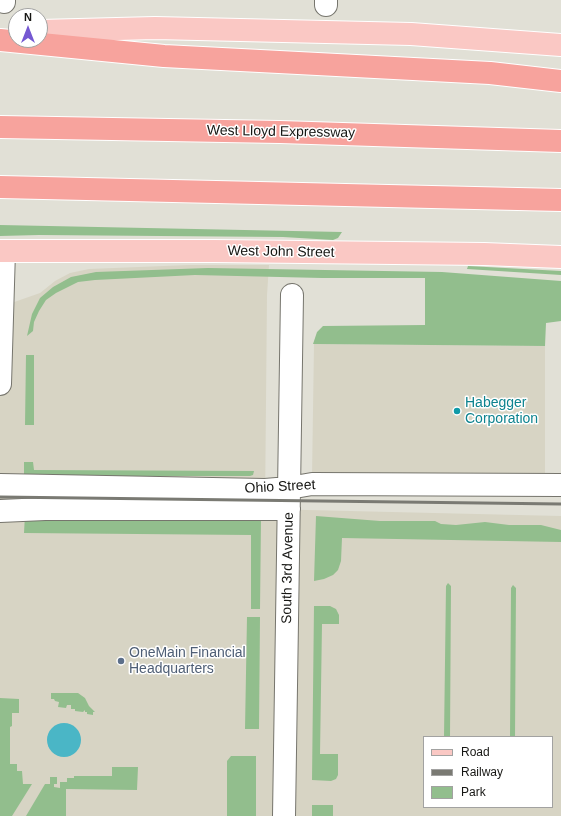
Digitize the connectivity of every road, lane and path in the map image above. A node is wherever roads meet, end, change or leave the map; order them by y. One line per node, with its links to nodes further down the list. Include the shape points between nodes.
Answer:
1 (48, 31): 3 (main road, via 155,28 411,34)
2 (0, 40): 4 (highway, via 164,56 490,74)
3 (561, 45)
4 (561, 81)
5 (0, 127): 6 (highway, West Lloyd Expressway)
6 (561, 141)
7 (0, 187): 8 (highway)
8 (561, 200)
9 (2, 251): 10 (main road, West John Street, via 214,251); 12 (street)
10 (561, 257)
11 (292, 295): 15 (street, South 3rd Avenue)
12 (0, 384)
13 (0, 485): 15 (street, Ohio Street, via 265,490)
14 (561, 485): 15 (street, Ohio Street, via 312,484)
15 (289, 498): 16 (street, Ohio Street); 17 (street, South 3rd Avenue)
16 (0, 511)
17 (284, 816)

